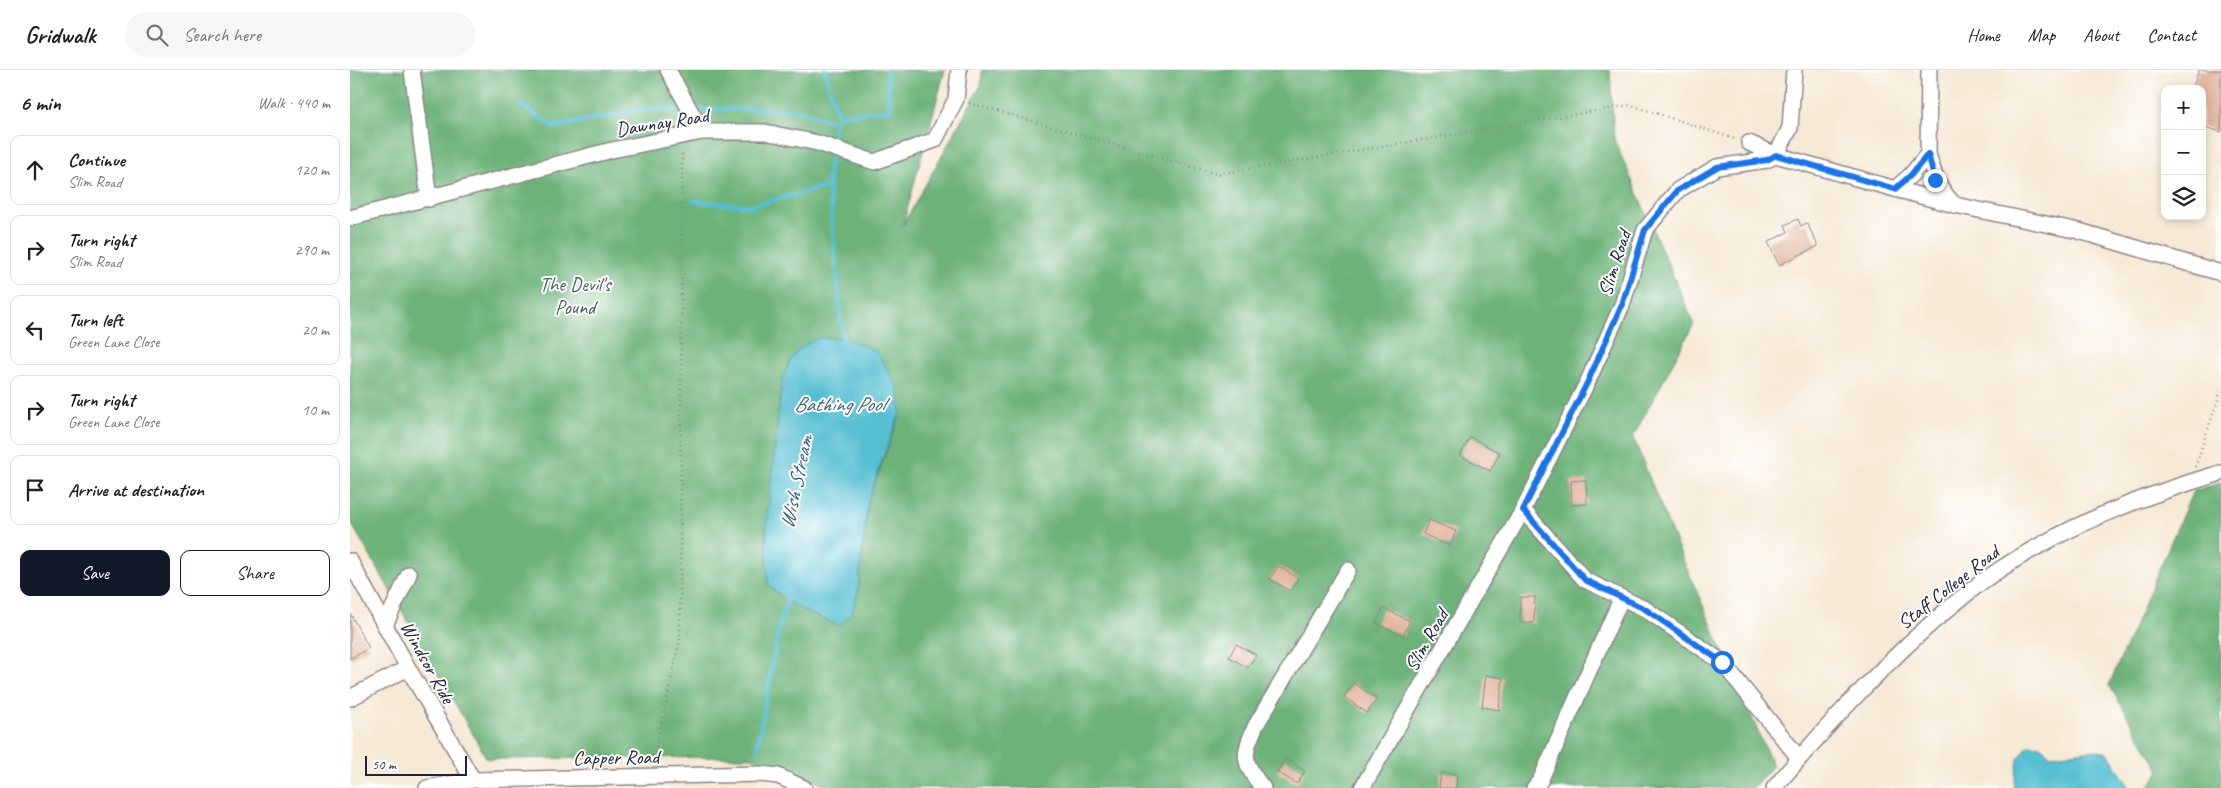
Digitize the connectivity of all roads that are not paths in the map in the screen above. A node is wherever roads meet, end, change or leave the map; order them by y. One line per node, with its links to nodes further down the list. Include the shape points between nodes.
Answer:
1 (412, 70): 11 (street)
2 (668, 70): 6 (street)
3 (959, 70): 6 (street, Dawnay Road, via 956,99 935,140 874,162 818,143 765,132)
4 (1794, 70): 9 (street, via 1790,128)
5 (1929, 70): 8 (street)
6 (702, 132): 11 (street, Dawnay Road, via 612,150)
7 (1748, 143): 9 (street)
8 (1928, 154): 10 (street); 12 (street, via 1935,180)
9 (1776, 155): 10 (street); 16 (street, Slim Road, via 1767,160 1717,167 1678,190 1645,230 1622,305)
10 (1895, 189): 12 (street)
11 (429, 199): 13 (street, Dawnay Road)
12 (1955, 205): 14 (street, via 2079,231)
13 (350, 218)
14 (2221, 273)
15 (2221, 472): 24 (street, Staff College Road, via 2127,503 2066,531 1993,574 1913,638 1856,694)
16 (1523, 510): 20 (street, via 1585,580); 30 (street, Slim Road)
17 (350, 562): 21 (street, Windsor Ride)
18 (1348, 570): 29 (street, via 1256,724 1245,750 1250,772)
19 (409, 574): 21 (street)
20 (1621, 599): 24 (street, via 1645,609 1722,662); 31 (street, via 1540,781)
21 (385, 624): 22 (street, Windsor Ride)
22 (408, 668): 23 (street); 25 (street, Windsor Ride)
23 (350, 698)
24 (1799, 758): 32 (street, Staff College Road)
25 (473, 780): 26 (street, Capper Road, via 650,776); 27 (street, Capper Road)
26 (777, 782): 28 (street, Capper Road)
27 (427, 788)
28 (804, 788)
29 (1262, 788)
30 (1362, 788)
31 (1534, 788)
32 (1774, 788)

